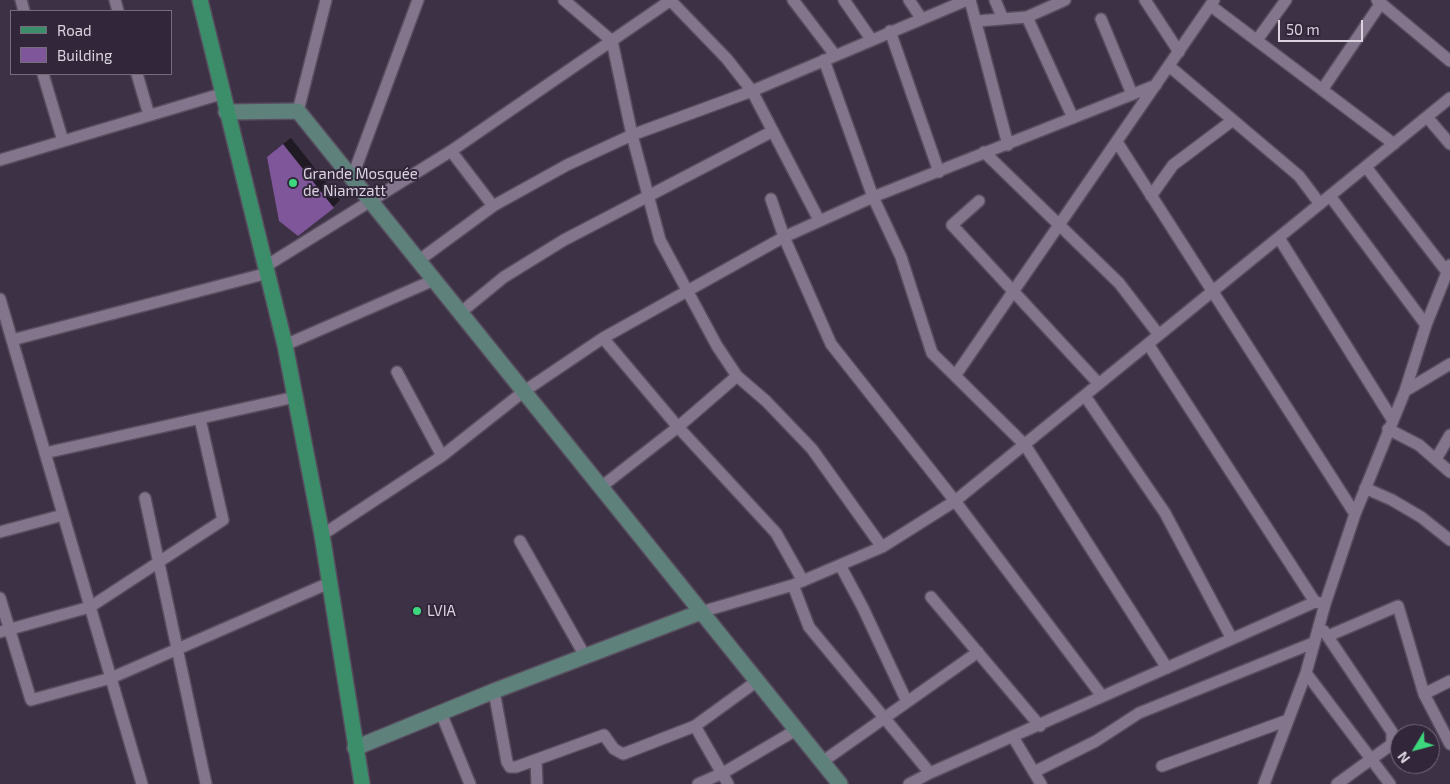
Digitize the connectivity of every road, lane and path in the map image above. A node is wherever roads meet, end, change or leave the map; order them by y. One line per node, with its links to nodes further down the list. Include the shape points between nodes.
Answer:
1 (200, 0): 34 (main road)
2 (326, 0): 37 (street)
3 (418, 0): 55 (street)
4 (564, 0): 24 (street)
5 (670, 0): 24 (street); 33 (street, via 727,59)
6 (793, 0): 26 (street)
7 (844, 0): 22 (street)
8 (909, 0): 17 (street)
9 (969, 0): 17 (street); 20 (street)
10 (994, 0): 18 (street)
11 (1065, 0): 16 (street)
12 (1145, 0): 25 (street)
13 (1286, 0): 23 (street)
14 (1213, 1): 23 (street); 25 (street)
15 (1379, 1): 27 (street); 32 (street)
16 (1028, 17): 18 (street); 41 (street)
17 (922, 18): 21 (street)
18 (1003, 19): 20 (street)
19 (1101, 19): 35 (street)
20 (977, 21): 49 (street)
21 (890, 31): 22 (street); 54 (street)
22 (871, 39): 26 (street)
23 (1257, 40): 32 (street)
24 (612, 41): 44 (street); 50 (street)
25 (1179, 52): 28 (street)
26 (830, 58): 33 (street); 58 (street)
27 (1450, 62)
28 (1169, 66): 31 (street); 42 (street)
29 (43, 75): 45 (street)
30 (137, 75): 39 (street)
31 (1156, 84): 35 (street); 46 (street)
32 (1322, 90): 47 (street)
33 (752, 91): 43 (street); 44 (street)
34 (222, 94): 38 (main road); 39 (street)
35 (1132, 94): 41 (street)
36 (1450, 98): 40 (street)
37 (298, 111): 38 (street); 55 (street)
38 (226, 112): 71 (main road)
39 (149, 115): 45 (street)
40 (1427, 117): 47 (street); 48 (street)
41 (1073, 118): 49 (street)
42 (1234, 120): 56 (street, via 1173,165); 63 (street, via 1300,176)
43 (773, 131): 59 (street); 65 (street)
44 (632, 135): 59 (street); 64 (street, via 567,165)
45 (63, 141): 52 (street)
46 (1117, 142): 56 (street); 66 (street)
47 (1394, 144): 53 (street)
48 (1450, 144)
49 (1008, 145): 51 (street)
50 (451, 151): 61 (street); 64 (street)
51 (984, 152): 54 (street); 66 (street)
52 (0, 160)
53 (1366, 167): 57 (street); 70 (street)
54 (939, 172): 58 (street)
55 (352, 178): 61 (street)
56 (1151, 196): 75 (street)
57 (1330, 196): 63 (street); 78 (street)
58 (873, 197): 65 (street); 87 (street, via 901,257 932,354)
59 (647, 198): 73 (street, via 660,240); 77 (street, via 564,240 504,277)
60 (771, 200): 67 (street)
61 (370, 201): 69 (street); 71 (street)
62 (979, 201): 74 (street, via 952,226)
63 (1320, 204): 68 (street)
64 (494, 206): 69 (street)
65 (819, 220): 67 (street)
66 (1059, 225): 74 (street); 79 (street, via 1119,283)
67 (784, 237): 73 (street); 105 (street, via 831,344)
68 (1279, 238): 75 (street); 94 (street)
69 (418, 261): 72 (street)
70 (1449, 269): 78 (street)
71 (267, 270): 81 (street); 83 (main road)
72 (434, 280): 77 (street); 83 (street)
73 (688, 290): 80 (street); 86 (street, via 717,346)
74 (1014, 291): 87 (street); 88 (street)
75 (1214, 291): 79 (street); 106 (street)
76 (0, 299): 81 (street)
77 (460, 313): 90 (street)
78 (1426, 326): 89 (street)
79 (1159, 335): 82 (street)
80 (603, 338): 90 (street); 95 (street)
81 (12, 340): 98 (street)
82 (1148, 344): 88 (street); 119 (street)
83 (285, 345): 92 (main road)
84 (1450, 364): 89 (street)
85 (397, 372): 99 (street)
86 (737, 376): 95 (street); 112 (street, via 766,401 812,450)
87 (955, 376): 97 (street)
88 (1099, 384): 91 (street)
89 (1405, 391): 94 (street)
90 (523, 392): 99 (street); 102 (street)
91 (1085, 396): 97 (street); 125 (street, via 1165,512)
92 (295, 397): 93 (street); 109 (main road)
93 (200, 419): 98 (street); 113 (street, via 223,520)
94 (1390, 424): 100 (street); 103 (street)
95 (678, 427): 102 (street); 116 (street, via 776,533)
96 (1450, 435): 100 (street)
97 (1025, 445): 105 (street); 130 (street)
98 (45, 454): 107 (street)
99 (442, 456): 109 (street)
100 (1436, 460): 101 (street)
101 (1450, 472)
102 (601, 487): 121 (street)
103 (1365, 488): 106 (street); 110 (street, via 1421,517)
104 (145, 498): 113 (street)
105 (955, 502): 112 (street); 137 (street)
106 (1355, 514): 119 (street)
107 (63, 515): 108 (street); 120 (street)
108 (0, 532)
109 (322, 535): 115 (main road)
110 (1450, 540)
111 (520, 541): 129 (street)
112 (882, 547): 114 (street)
113 (159, 562): 120 (street); 127 (street)
114 (840, 565): 116 (street); 138 (street)
115 (329, 583): 127 (street); 147 (main road)
116 (798, 583): 121 (street); 140 (street, via 810,626)
117 (931, 597): 128 (street)
118 (0, 598): 123 (street)
119 (1320, 603): 122 (street); 125 (street)
120 (90, 607): 123 (street); 132 (street)
121 (701, 612): 129 (street); 134 (street)
122 (1319, 624): 124 (street); 126 (street)
123 (5, 630): 132 (street, via 31,700)
124 (1328, 636): 136 (street, via 1398,606); 149 (street, via 1392,732 1392,744)
125 (1232, 639): 130 (street)
126 (1313, 643): 131 (street); 152 (street, via 1139,713 1096,741)
127 (177, 649): 132 (street); 156 (street)
128 (978, 652): 138 (street); 143 (street)
129 (585, 656): 135 (street)
130 (1167, 668): 137 (street)
131 (1306, 673): 141 (street); 149 (street)
132 (111, 678): 155 (street)
133 (1450, 681): 136 (street)
134 (757, 682): 142 (street); 144 (street)
135 (494, 691): 139 (street); 148 (street, via 510,767)
136 (1424, 694): 146 (street)
137 (1102, 696): 143 (street)
138 (907, 702): 140 (street)
139 (441, 713): 147 (street); 158 (street)
140 (885, 718): 150 (street); 153 (street)
141 (1288, 720): 151 (street); 164 (street)
142 (695, 726): 148 (street, via 623,754 614,749 604,735); 154 (street)
143 (1040, 726): 145 (street)
144 (796, 730): 150 (street); 154 (street)
145 (1013, 737): 152 (street); 153 (street)
146 (1450, 744)
147 (355, 748): 157 (main road)
148 (536, 760): 159 (street)
149 (1371, 760): 165 (street); 166 (street)
150 (822, 762): 161 (street)
151 (1162, 766)
152 (1034, 772): 163 (street)
153 (930, 773): 162 (street)
154 (725, 779): 160 (street)
155 (142, 784)
156 (206, 784)
157 (362, 784)
158 (470, 784)
159 (537, 784)
160 (698, 784)
161 (840, 784)
162 (910, 784)
163 (1041, 784)
164 (1264, 784)
165 (1337, 784)
166 (1390, 784)

